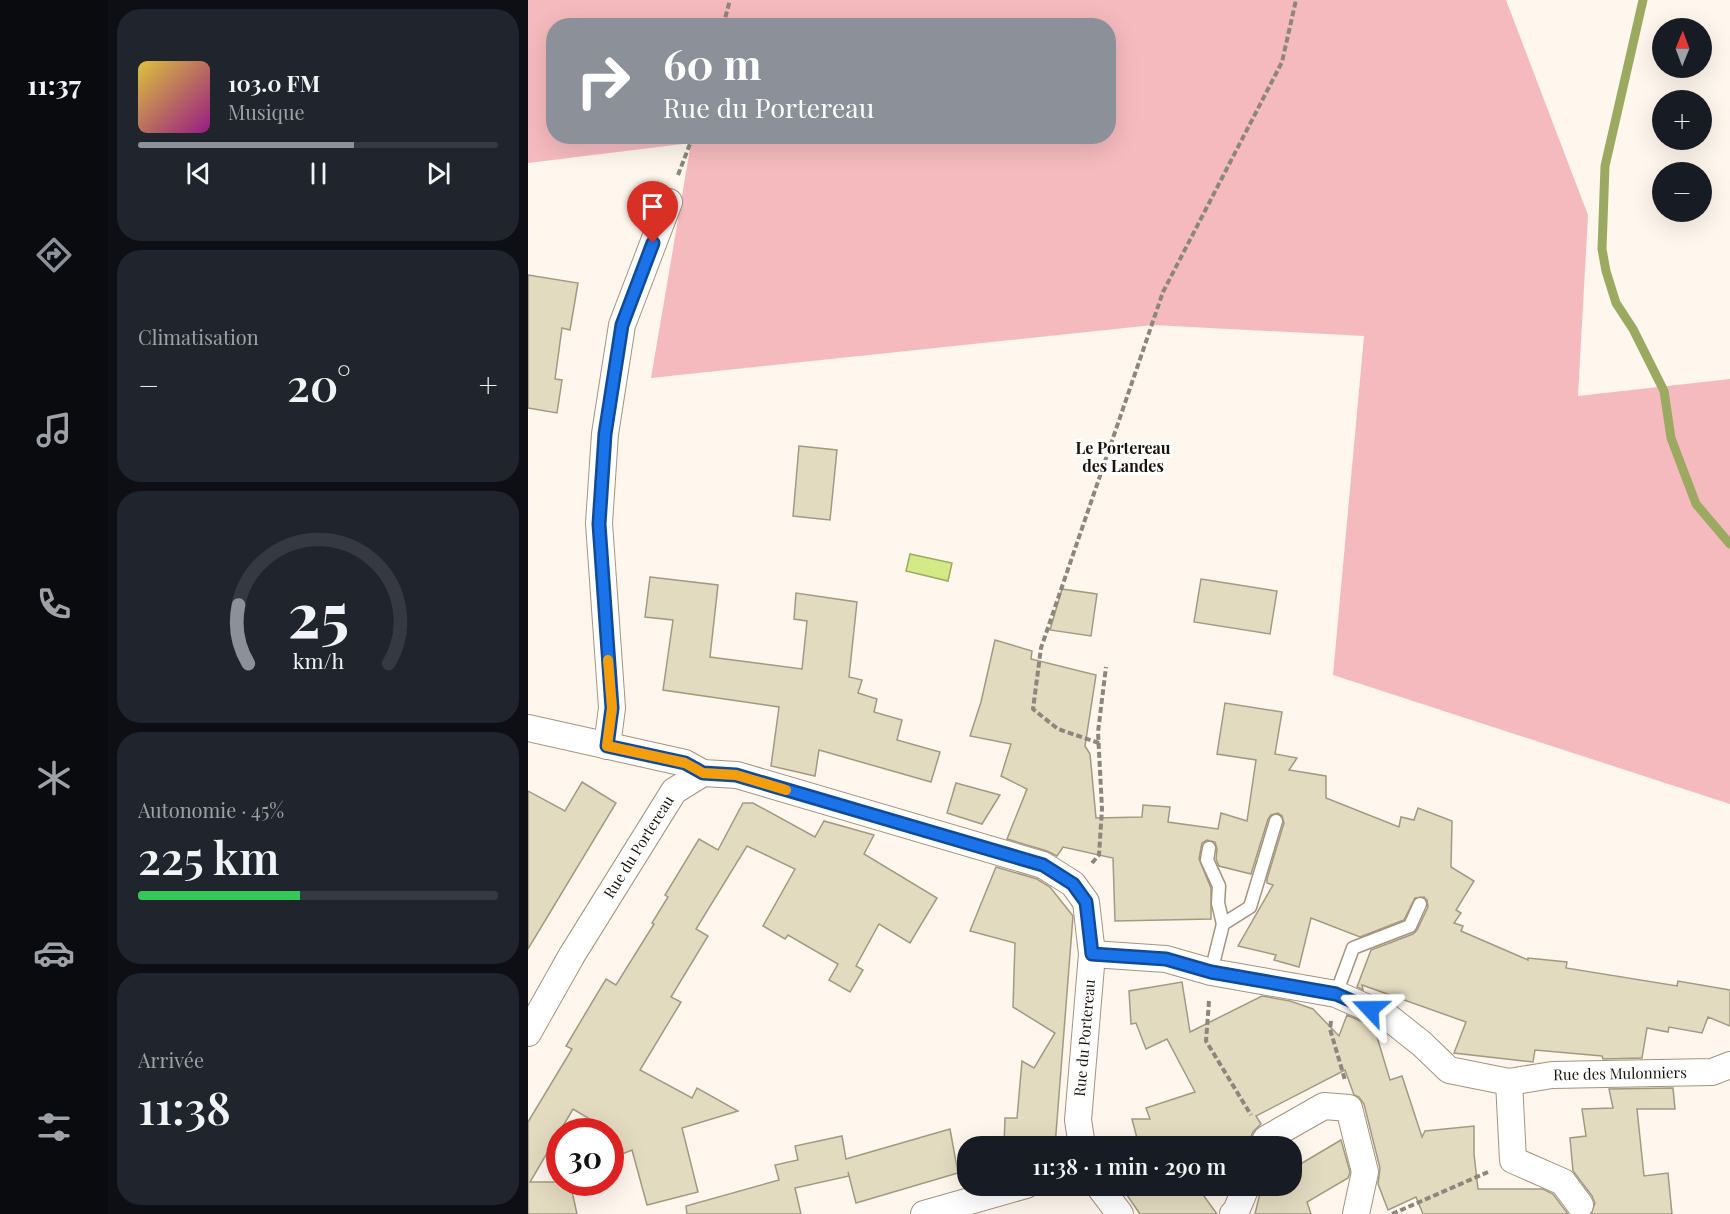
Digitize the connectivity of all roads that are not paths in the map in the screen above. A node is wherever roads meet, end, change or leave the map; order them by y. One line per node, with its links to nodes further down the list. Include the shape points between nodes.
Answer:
1 (669, 202): 3 (street, via 622,325 605,434 599,524 612,708)
2 (528, 728): 3 (street)
3 (607, 746): 4 (street, via 685,763)
4 (703, 773): 9 (street, Rue du Portereau, via 736,775 1043,865 1073,884 1086,902); 12 (street, Rue du Portereau, via 674,791)
5 (1276, 821): 8 (lane, via 1250,907)
6 (1209, 848): 8 (lane, via 1207,860 1219,886)
7 (1420, 904): 11 (lane, via 1410,926 1353,948)
8 (1223, 924): 10 (lane)
9 (1092, 954): 10 (street, Rue des Mulonniers, via 1166,959); 15 (street, Rue du Portereau, via 1078,1120)
10 (1211, 972): 11 (street, Rue des Mulonniers)
11 (1336, 994): 14 (street, Rue des Mulonniers, via 1388,1017 1449,1070)
12 (528, 1033)
13 (1730, 1065): 14 (street, Rue des Mulonniers, via 1712,1072 1552,1075)
14 (1509, 1082): 20 (street, via 1513,1160 1563,1182)
15 (1080, 1136)
16 (1275, 1136): 24 (street, via 1324,1106 1349,1108 1365,1172)
17 (987, 1196): 21 (street)
18 (1106, 1196): 22 (street)
19 (1242, 1196): 23 (street)
20 (1580, 1205)
21 (924, 1214)
22 (1120, 1214)
23 (1233, 1214)
24 (1356, 1214)

